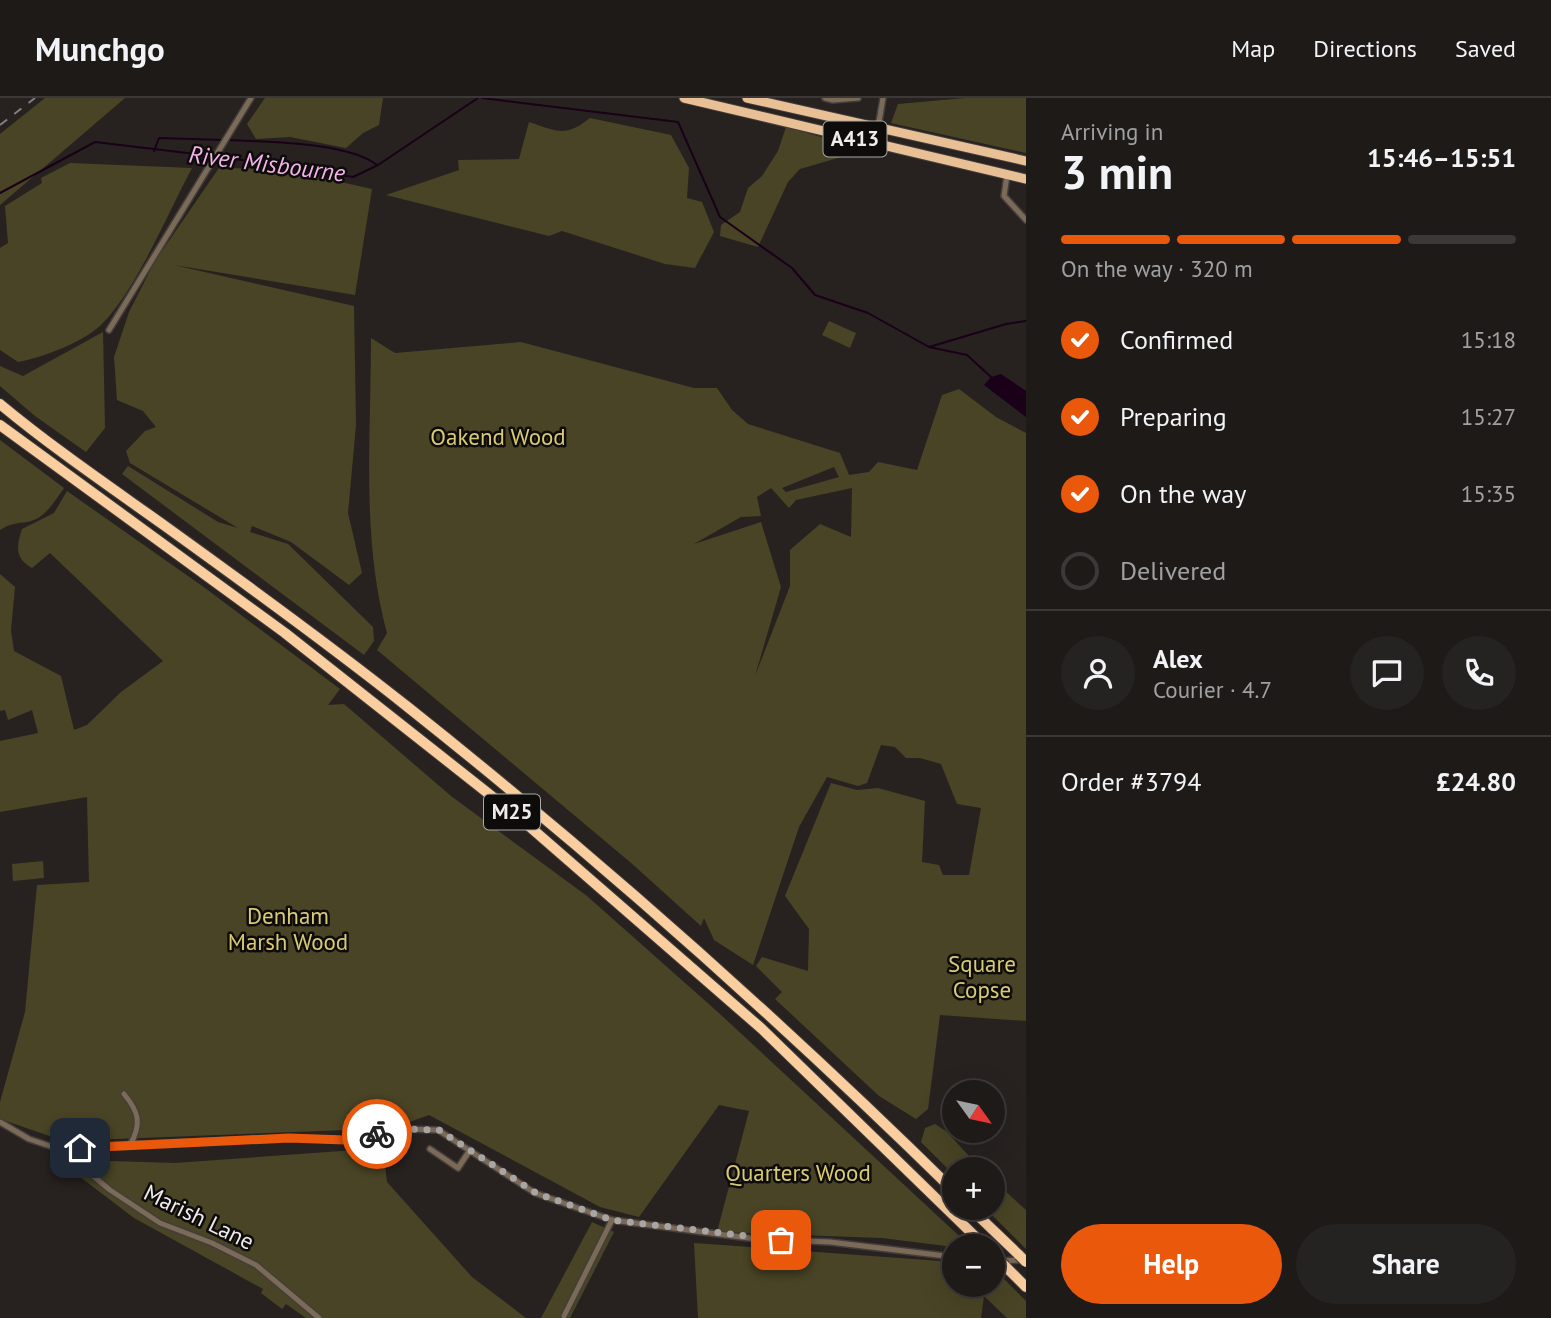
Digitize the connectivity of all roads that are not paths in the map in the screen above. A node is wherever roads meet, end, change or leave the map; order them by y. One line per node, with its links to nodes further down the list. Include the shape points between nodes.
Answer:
1 (251, 98): 13 (street)
2 (684, 98): 10 (highway, A413)
3 (747, 98): 8 (highway, A413)
4 (825, 98): 7 (street)
5 (858, 98): 7 (street)
6 (883, 98): 8 (street)
7 (833, 99)
8 (877, 128): 9 (highway, A413)
9 (1026, 161)
10 (1007, 175): 11 (highway, A413); 12 (street, via 1004,196)
11 (1026, 179)
12 (1026, 220)
13 (109, 330)
14 (0, 404): 22 (highway, M25, via 312,634 530,807 756,1003)
15 (0, 425): 25 (highway, M25, via 285,633 522,820 762,1029)
16 (124, 1094): 18 (street, via 139,1120)
17 (0, 1122): 20 (street, via 29,1139)
18 (130, 1145): 20 (street); 21 (street, via 345,1140 405,1129 439,1130)
19 (430, 1149): 21 (street, via 457,1168)
20 (62, 1150): 32 (street, Marish Lane, via 160,1223 256,1265)
21 (470, 1150): 23 (street, via 536,1193)
22 (942, 1180)
23 (612, 1220): 26 (street); 31 (street)
24 (983, 1220): 28 (highway)
25 (973, 1234)
26 (942, 1256)
27 (1005, 1258): 28 (street)
28 (1024, 1259)
29 (1005, 1266): 30 (highway, bridge)
30 (1026, 1287)
31 (564, 1315)
32 (319, 1318)

